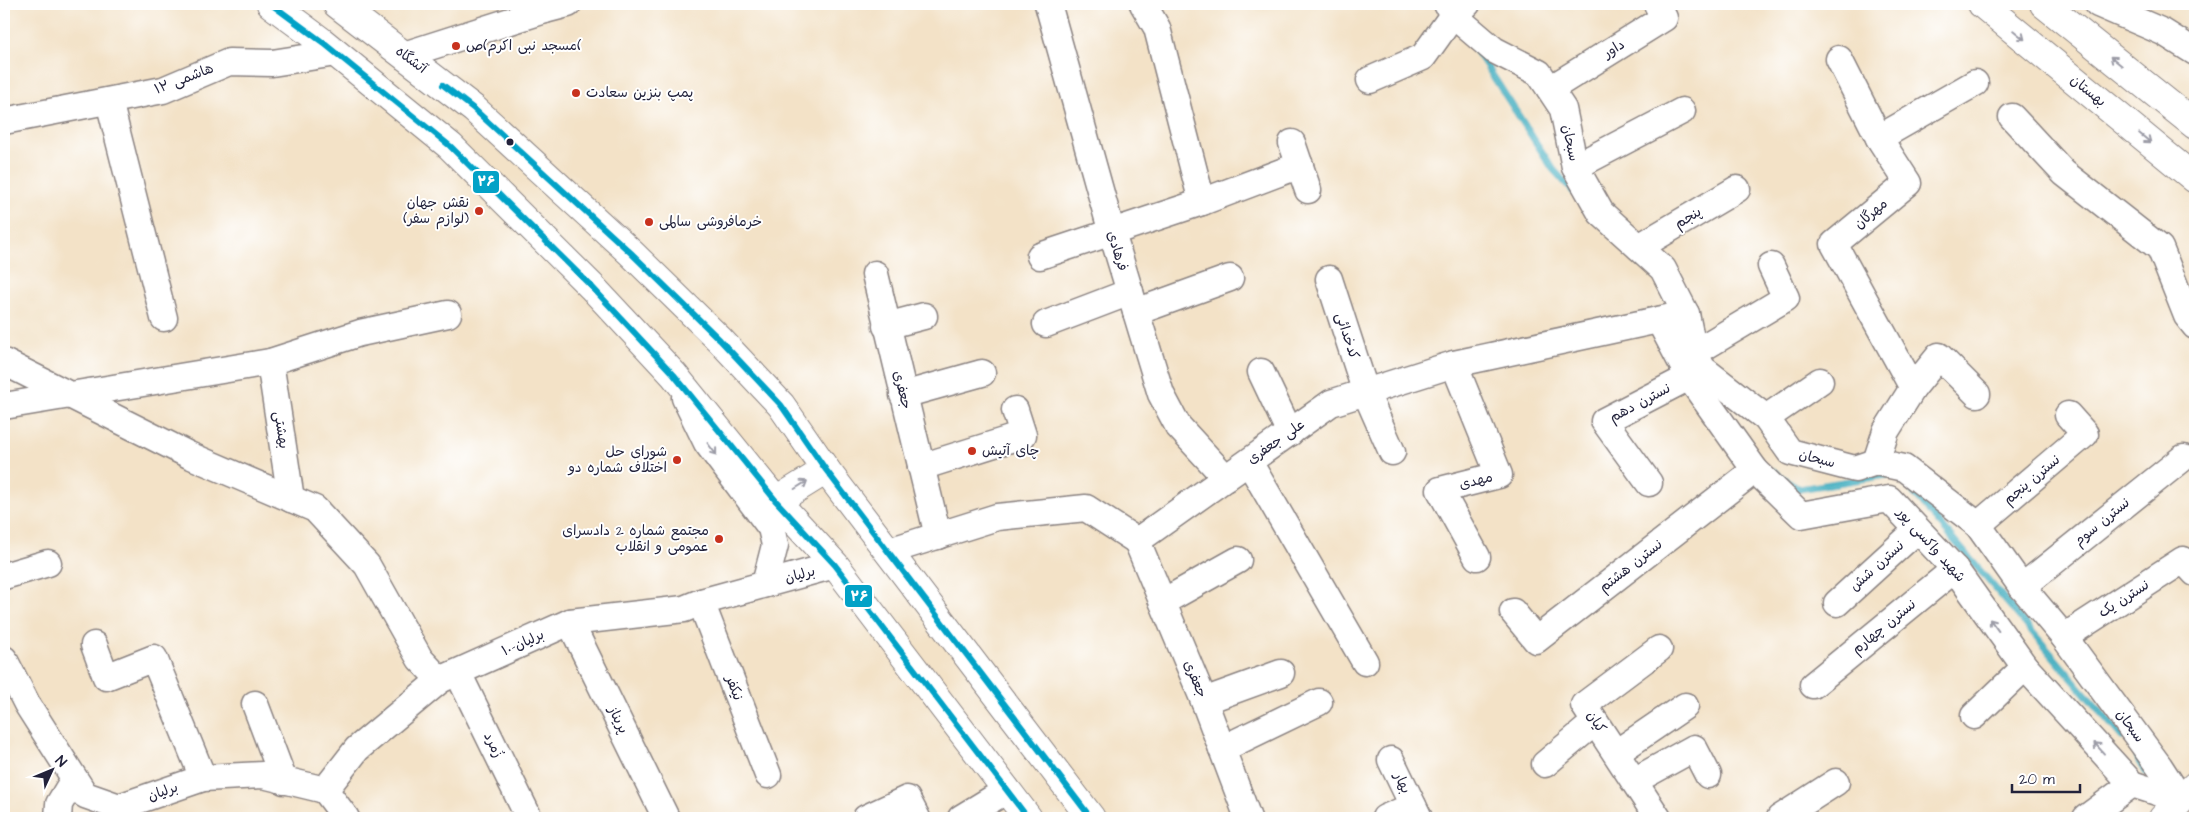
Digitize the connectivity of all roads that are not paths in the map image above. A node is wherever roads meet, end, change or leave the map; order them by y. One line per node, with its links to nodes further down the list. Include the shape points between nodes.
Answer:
1 (271, 4): 13 (main road)
2 (337, 4): 11 (main road, آتشگاه)
3 (1048, 4): 32 (street, فرهادی)
4 (1143, 4): 31 (street, via 1157,28)
5 (1657, 4): 19 (street, داور, via 1664,18)
6 (1982, 4): 22 (main road, بهستان, one-way to 22)
7 (2044, 4): 17 (main road, one-way to 7)
8 (2098, 4): 12 (street, via 2163,32)
9 (552, 6): 14 (street)
10 (1456, 7): 16 (street, via 1422,57); 19 (street, سبحان, via 1494,50 1539,73)
11 (358, 12): 14 (main road, آتشگاه)
12 (2195, 52)
13 (336, 53): 20 (street, ۱۲ هاشمی, via 272,63 228,62 163,90); 54 (main road, via 450,146 592,286)
14 (404, 56): 71 (main road, آتشگاه, via 474,109 720,340 781,405)
15 (1839, 59): 26 (street)
16 (1370, 80)
17 (2142, 82): 22 (main road); 25 (main road)
18 (1975, 83): 26 (street)
19 (1550, 89): 27 (street, سبحان, via 1563,109)
20 (108, 101): 24 (street, ۱۲ هاشمی); 43 (street)
21 (1682, 111): 27 (street)
22 (2114, 112): 28 (main road, بهستان, one-way to 28)
23 (2012, 117): 47 (street, via 2064,173 2160,248 2187,316)
24 (4, 121)
25 (2195, 124)
26 (1879, 138): 56 (street, مهرگان, via 1908,183 1834,244)
27 (1575, 167): 33 (street, سبحان, via 1600,213)
28 (2195, 179)
29 (1737, 189): 33 (street, پنجم)
30 (1308, 190): 31 (street, via 1296,154)
31 (1202, 202): 32 (street)
32 (1112, 233): 34 (street); 39 (street, فرهادی)
33 (1639, 247): 41 (street, سبحان, via 1663,269)
34 (1040, 256)
35 (1770, 266): 51 (street, via 1786,298)
36 (875, 274): 46 (street, جعفری)
37 (1230, 278): 39 (street)
38 (1329, 279): 57 (street, کدخدائی)
39 (1133, 302): 45 (street); 73 (street, فرهادی, via 1161,394 1178,426)
40 (448, 314): 49 (street, via 360,334)
41 (1686, 314): 44 (street, علی جعفری); 51 (street, سبحان)
42 (924, 316): 46 (street)
43 (164, 318)
44 (1659, 320): 50 (street, علی جعفری); 51 (street, شهید واکسی پور)
45 (1046, 324)
46 (886, 326): 60 (street, جعفری)
47 (2195, 326)
48 (4, 362): 59 (street, زُمرد)
49 (270, 362): 59 (street); 75 (street, بهشتی)
50 (1454, 364): 57 (street, علی جعفری); 82 (street, مهدی, via 1499,475 1440,490)
51 (1692, 365): 64 (street, سبحان, via 1703,369); 72 (street, شهید واکسی پور); 74 (street, نسترن دهم, via 1604,422)
52 (1261, 372): 65 (street)
53 (982, 373): 60 (street)
54 (674, 375): 76 (main road); 89 (street, one-way to 89, via 707,443 771,528 775,545)
55 (1820, 381): 64 (street)
56 (1913, 388): 58 (street, via 1939,356); 69 (street, via 1886,430)
57 (1366, 392): 65 (street, علی جعفری, via 1331,404); 66 (street, کدخدائی)
58 (1977, 394)
59 (70, 395): 61 (street); 75 (street, زُمرد, via 189,455)
60 (903, 395): 70 (street, جعفری)
61 (4, 406)
62 (1015, 410): 70 (street, via 1023,435)
63 (2068, 415): 77 (street, نسترن پنجم, via 2085,434)
64 (1766, 418): 69 (street, سبحان, via 1790,452 1855,469)
65 (1290, 433): 68 (street, علی جعفری)
66 (1392, 452)
67 (2183, 458): 90 (street, نسترن سوم)
68 (1249, 462): 73 (street, علی جعفری); 99 (street)
69 (1876, 462): 77 (street, سبحان, via 1904,468)
70 (921, 467): 79 (street, جعفری)
71 (826, 470): 76 (main road, one-way to 71); 81 (main road, آتشگاه)
72 (1755, 470): 78 (street, شهید واکسی پور, via 1800,515 1889,498); 94 (street, نسترن هشتم, via 1536,640)
73 (1226, 478): 80 (street, علی جعفری)
74 (1649, 483)
75 (291, 499): 103 (street, زُمرد, via 315,509 367,565 420,659)
76 (776, 501): 85 (main road)
77 (1978, 525): 90 (street, سبحان)
78 (1918, 530): 87 (street, شهید واکسی پور); 93 (street, نسترن شش)
79 (938, 536): 80 (street, via 997,517 1086,508); 81 (street)
80 (1137, 541): 92 (street, جعفری)
81 (889, 551): 135 (main road, آتشگاه)
82 (1477, 557)
83 (1238, 560): 92 (street)
84 (48, 563): 88 (street)
85 (836, 565): 89 (street, برلیان); 124 (main road)
86 (2189, 567): 96 (street, نسترن یک)
87 (1955, 569): 100 (street, شهید واکسی پور, one-way to 87); 104 (street, نسترن چهارم)
88 (4, 576)
89 (765, 584): 91 (street, ۱۰-برلیان)
90 (2022, 587): 96 (street, سبحان)
91 (701, 602): 95 (street, ۱۰-برلیان, via 684,609); 115 (street, نیکفر)
92 (1162, 602): 105 (street, جعفری)
93 (1837, 603)
94 (1513, 612)
95 (570, 622): 103 (street, ۱۰-برلیان); 130 (street, پریناز)
96 (2064, 637): 125 (street, سبحان, via 2159,766)
97 (94, 645): 117 (street, via 106,677 154,658)
98 (1659, 649): 110 (street, کیان, via 1584,705)
99 (1365, 662)
100 (2025, 667): 109 (street); 122 (street, شهید واکسی پور, one-way to 100)
101 (6, 670): 118 (street, برلیان)
102 (1280, 673): 105 (street)
103 (449, 676): 123 (street, ۱۰-برلیان, via 357,749); 129 (street, زُمرد)
104 (1813, 685)
105 (1204, 701): 111 (street, جعفری)
106 (1319, 702): 111 (street)
107 (255, 704): 119 (street)
108 (1685, 706): 112 (street)
109 (1974, 716)
110 (1595, 722): 112 (street, کیان); 114 (street)
111 (1222, 749): 136 (street, جعفری)
112 (1616, 753): 120 (street, کیان)
113 (1391, 760): 126 (street, بهار)
114 (1545, 764)
115 (768, 775)
116 (1708, 776): 120 (street, via 1694,748)
117 (203, 778): 118 (street, برلیان, via 119,807 84,795); 119 (street, برلیان, via 263,775)
118 (74, 779): 127 (street, via 59,804)
119 (284, 780): 123 (street, برلیان)
120 (1634, 781): 138 (street, کیان)
121 (1836, 782): 139 (street)
122 (2132, 784): 125 (street, شهید واکسی پور); 140 (street)
123 (325, 790): 128 (street)
124 (1007, 790): 133 (street); 134 (main road)
125 (2180, 801)
126 (1416, 812): 137 (street, بهار)
127 (58, 818)
128 (346, 818)
129 (529, 818)
130 (666, 818)
131 (866, 818): 132 (street, via 907,799)
132 (917, 818)
133 (961, 818)
134 (1028, 818)
135 (1091, 818)
136 (1248, 818)
137 (1384, 818)
138 (1658, 818)
139 (1780, 818)
140 (2086, 818)

